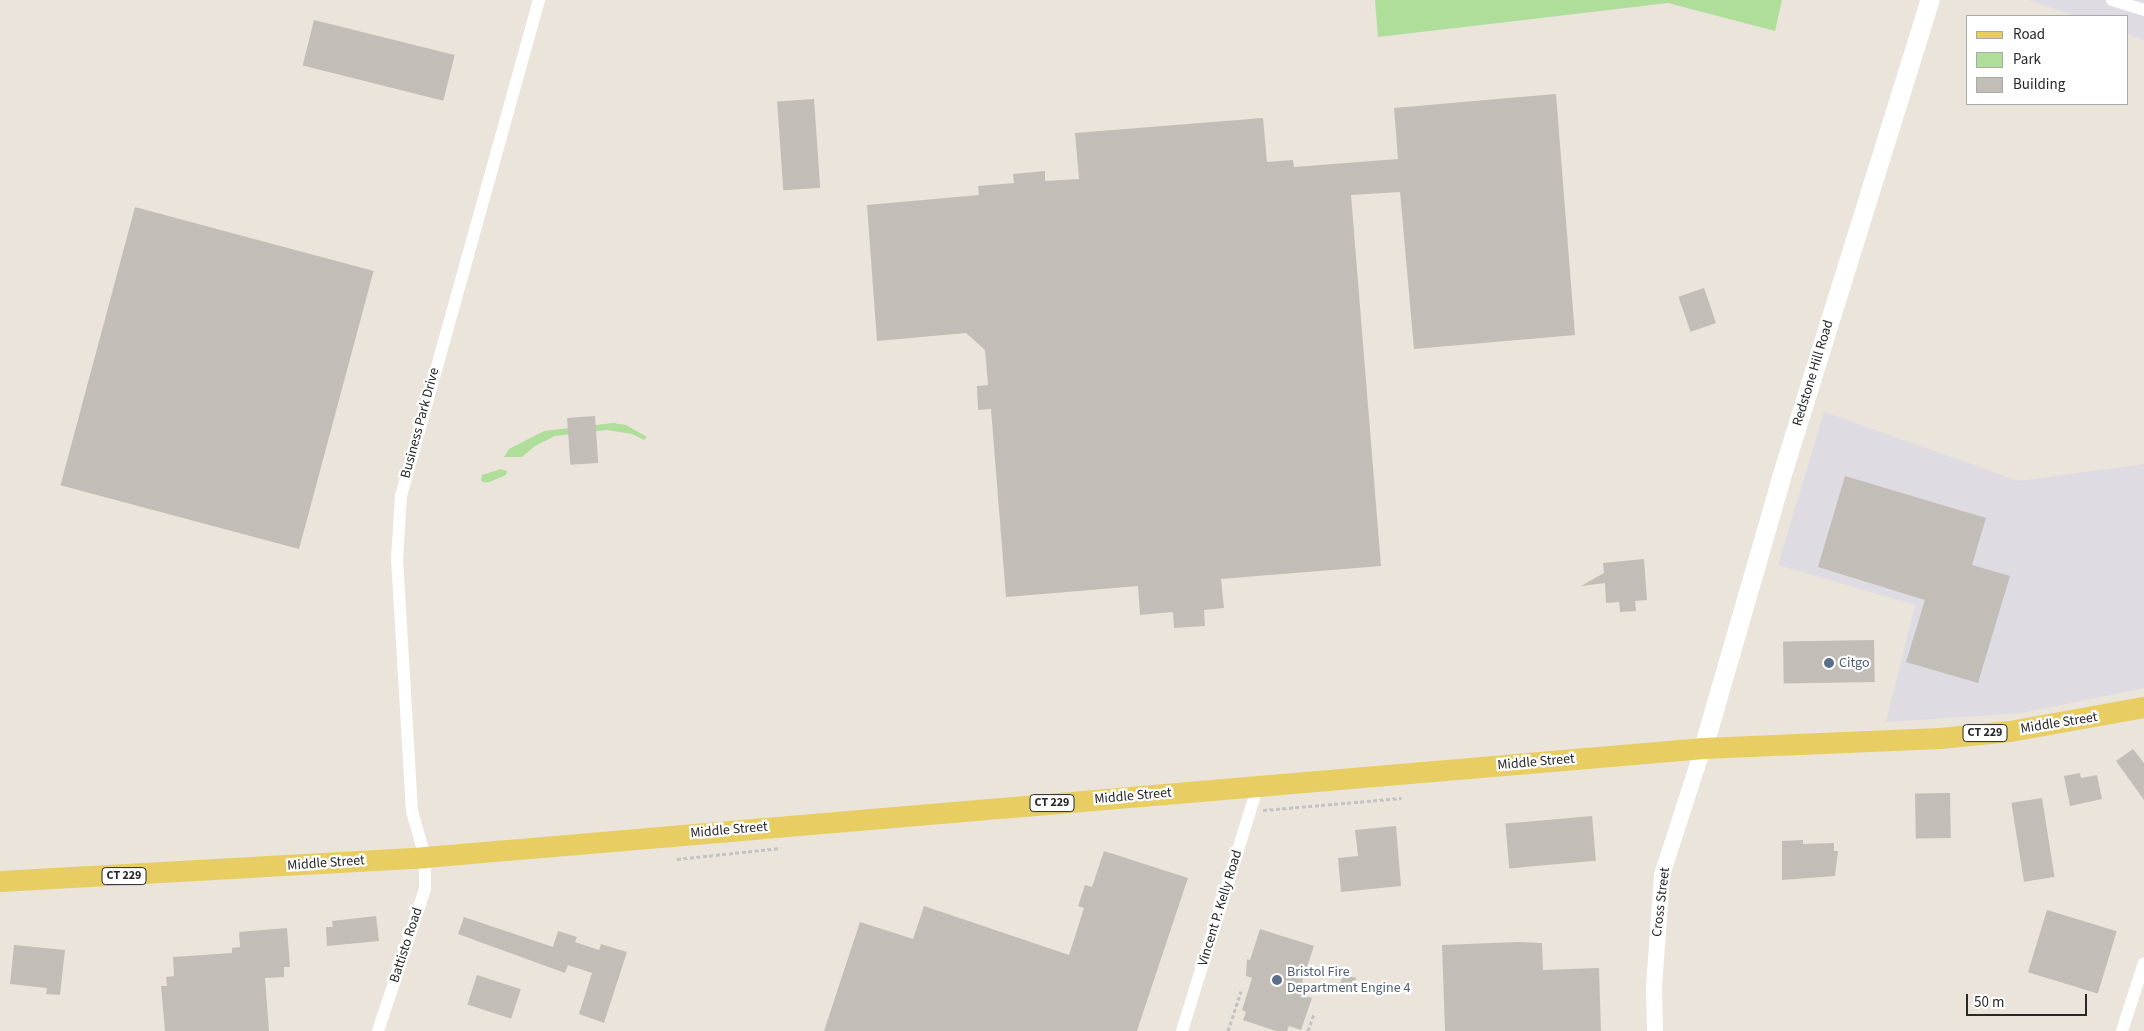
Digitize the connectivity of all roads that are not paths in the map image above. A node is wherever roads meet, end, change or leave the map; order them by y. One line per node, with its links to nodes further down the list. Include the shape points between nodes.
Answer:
1 (539, 0): 8 (street, Business Park Drive, via 400,504 397,559 412,811)
2 (1930, 0): 6 (main road, Redstone Hill Road, via 1822,340)
3 (2112, 0): 4 (street)
4 (2144, 10)
5 (2144, 707): 6 (main road, Middle Street / CT 229, via 2010,730 1940,738)
6 (1703, 748): 7 (main road, Middle Street / CT 229); 13 (street, Cross Street, via 1662,875 1654,987)
7 (1258, 786): 8 (main road, Middle Street / CT 229); 12 (street, Vincent P. Kelly Road)
8 (425, 857): 9 (main road, Middle Street / CT 229); 11 (street, Battisto Road, via 425,889)
9 (0, 881)
10 (2144, 963): 14 (street)
11 (378, 1031)
12 (1182, 1031)
13 (1655, 1031)
14 (2122, 1031)

